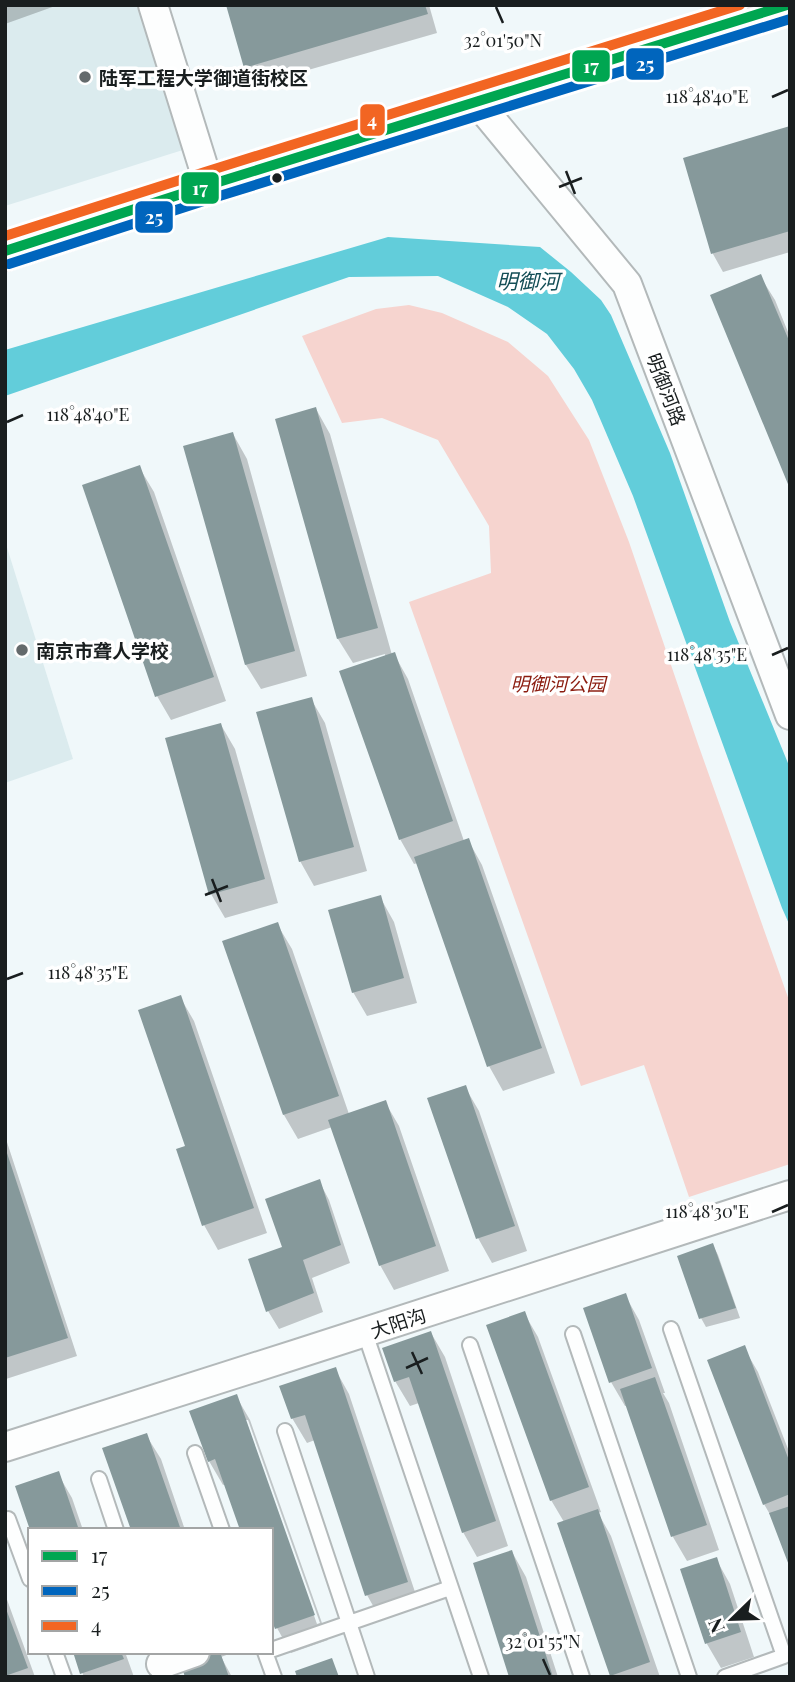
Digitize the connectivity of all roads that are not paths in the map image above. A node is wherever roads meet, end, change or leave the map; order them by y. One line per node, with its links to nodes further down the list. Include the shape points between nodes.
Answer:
1 (153, 5): 4 (street)
2 (788, 5): 3 (main road)
3 (477, 102): 4 (main road); 6 (street, 明御河路, via 627,284)
4 (209, 185): 5 (main road)
5 (5, 251)
6 (790, 715)
7 (790, 1195): 9 (street, 大阳沟)
8 (671, 1329): 27 (lane, via 784,1656)
9 (365, 1333): 13 (street, 大阳沟); 20 (lane)
10 (573, 1334): 33 (lane)
11 (470, 1345): 32 (lane)
12 (285, 1431): 21 (lane)
13 (5, 1447)
14 (195, 1453): 18 (lane)
15 (99, 1479): 17 (lane)
16 (8, 1519): 19 (lane)
17 (115, 1528)
18 (221, 1528)
19 (28, 1574)
20 (450, 1588): 21 (lane); 31 (lane)
21 (349, 1623): 22 (lane); 30 (lane)
22 (273, 1649)
23 (56, 1654): 28 (lane)
24 (190, 1654): 26 (street)
25 (266, 1654): 29 (lane)
26 (162, 1664)
27 (727, 1676)
28 (64, 1677)
29 (274, 1677)
30 (367, 1677)
31 (481, 1677)
32 (582, 1677)
33 (689, 1677)

